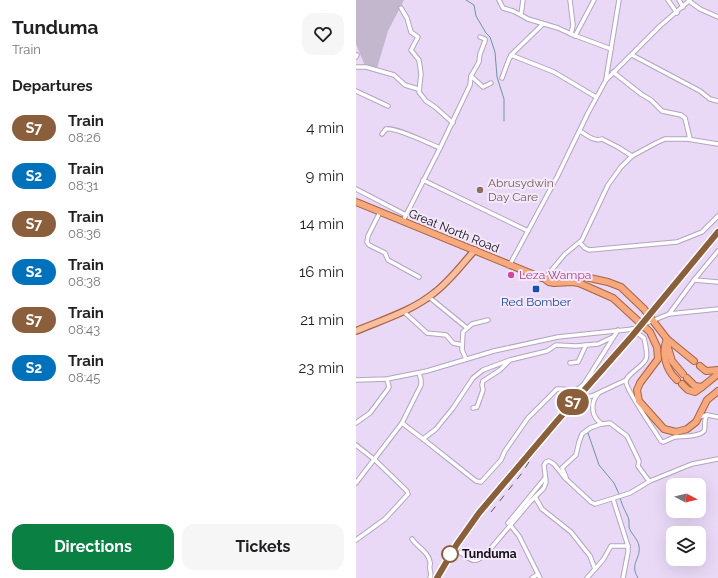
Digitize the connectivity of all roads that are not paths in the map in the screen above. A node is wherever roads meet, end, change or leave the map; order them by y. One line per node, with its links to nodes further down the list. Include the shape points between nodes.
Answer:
1 (499, 0): 12 (street, via 503,8)
2 (523, 0): 12 (street)
3 (570, 0): 15 (street)
4 (618, 0): 17 (street)
5 (668, 0): 11 (street)
6 (679, 0): 9 (street)
7 (592, 1): 15 (street)
8 (690, 1): 9 (street); 13 (street)
9 (683, 7): 11 (street)
10 (401, 8): 26 (street, via 411,32 418,37 411,50 419,60 421,74)
11 (677, 13): 19 (street, via 660,26)
12 (521, 15): 14 (street)
13 (718, 17)
14 (543, 24): 15 (street); 18 (street)
15 (573, 35): 17 (street)
16 (480, 36): 22 (street, via 485,41)
17 (611, 49): 24 (street)
18 (511, 55): 23 (street); 28 (street, via 554,72)
19 (632, 55): 21 (street); 29 (street)
20 (356, 68): 26 (street, via 392,75 405,85)
21 (613, 72): 24 (street); 34 (street, via 662,111 685,118)
22 (471, 76): 25 (street, via 483,87); 31 (street, via 470,86)
23 (502, 78)
24 (606, 80): 28 (street)
25 (491, 83)
26 (418, 89): 31 (street, via 426,101)
27 (356, 91): 30 (street)
28 (596, 97): 32 (street)
29 (718, 102)
30 (388, 106)
31 (453, 123): 36 (street)
32 (580, 131): 37 (street, via 621,148); 45 (street)
33 (382, 134): 36 (street, via 391,129 410,134)
34 (690, 139): 35 (street); 37 (street, via 656,142)
35 (718, 144)
36 (440, 148): 38 (street)
37 (632, 156): 46 (street, via 608,185)
38 (423, 180): 42 (street); 45 (street)
39 (356, 189): 42 (street)
40 (356, 202): 41 (highway, Great North Road)
41 (380, 212): 44 (highway, Great North Road); 50 (street, via 367,242 385,253 388,260)
42 (406, 215): 44 (street)
43 (718, 216): 46 (street, via 702,232 677,242 589,250)
44 (403, 221): 47 (highway, Great North Road)
45 (528, 231): 49 (street)
46 (580, 243): 51 (street, via 565,254)
47 (474, 250): 49 (highway, Great North Road); 54 (main road, via 441,287)
48 (718, 251): 52 (street)
49 (510, 266): 51 (highway, Great North Road)
50 (419, 277)
51 (545, 279): 59 (highway, via 585,277 608,282 620,287 637,301); 60 (highway, Great North Road, via 554,284 576,282 613,298)
52 (694, 280): 53 (street); 57 (street)
53 (718, 282)
54 (428, 297): 56 (main road); 61 (street)
55 (718, 309): 57 (street)
56 (403, 311): 64 (main road); 67 (street, via 427,333 446,335 454,344)
57 (669, 314): 59 (street)
58 (488, 320): 61 (street)
59 (653, 320): 60 (street); 66 (highway)
60 (642, 325): 62 (street); 86 (highway, Great North Road, via 650,332 658,353 656,363 638,387 640,401 664,429 676,432 687,429)
61 (466, 328): 67 (street)
62 (632, 329): 63 (street); 79 (street, via 644,338 646,356 644,363)
63 (618, 330): 65 (street); 69 (street, via 558,337)
64 (356, 331)
65 (614, 337): 68 (street, via 603,343); 91 (street, via 578,391 557,389 525,422 501,460 481,482 476,481)
66 (667, 339): 71 (highway); 80 (highway, via 672,361 695,386); 80 (highway, via 665,361 672,375 692,392)
67 (462, 345): 69 (street)
68 (586, 345): 70 (street, via 559,344 546,351); 72 (street, via 578,362)
69 (466, 359): 75 (street)
70 (510, 360): 84 (street, via 483,381 483,390 477,407); 91 (street, via 486,368 477,375 441,423)
71 (694, 361)
72 (570, 364)
73 (700, 366): 74 (highway, via 706,371)
74 (718, 370)
75 (419, 373): 77 (street); 89 (street, via 420,385)
76 (718, 374): 80 (highway)
77 (386, 379): 78 (street); 88 (street, via 388,389 370,413)
78 (356, 380)
79 (626, 380): 82 (street); 85 (street, via 632,396 662,442 703,432)
80 (702, 387)
81 (718, 391): 86 (highway, Great North Road, via 707,400)
82 (598, 394): 83 (street); 90 (street, via 593,400 592,407 595,418)
83 (580, 398)
84 (473, 408)
85 (707, 415): 86 (street); 87 (street)
86 (698, 417)
87 (718, 417)
88 (356, 423)
89 (402, 423): 91 (street); 94 (street)
90 (601, 424): 96 (street, via 610,423 627,436 639,462 638,466); 97 (street, via 582,434 576,455 563,467 563,472)
91 (423, 438)
92 (356, 445): 94 (street)
93 (718, 459): 96 (street, via 692,464)
94 (375, 460): 98 (street); 103 (street, via 407,491 408,496 385,519)
95 (546, 478): 97 (street, via 544,465 549,461); 99 (street, via 545,485); 101 (street)
96 (649, 481): 100 (street, via 630,493)
97 (570, 482): 100 (street, via 592,503)
98 (356, 483)
99 (536, 497): 101 (street); 106 (street, via 542,509 571,532 590,556)
100 (613, 499): 104 (street)
101 (509, 524): 105 (street, via 480,559 473,561); 107 (street, via 522,541)
102 (412, 539): 108 (street, via 428,554)
103 (356, 540)
104 (628, 546): 106 (street, via 611,546); 111 (street)
105 (460, 552)
106 (595, 569): 110 (street)
107 (539, 576): 109 (street)
108 (430, 578)
109 (532, 578)
110 (588, 578)
111 (623, 578)

